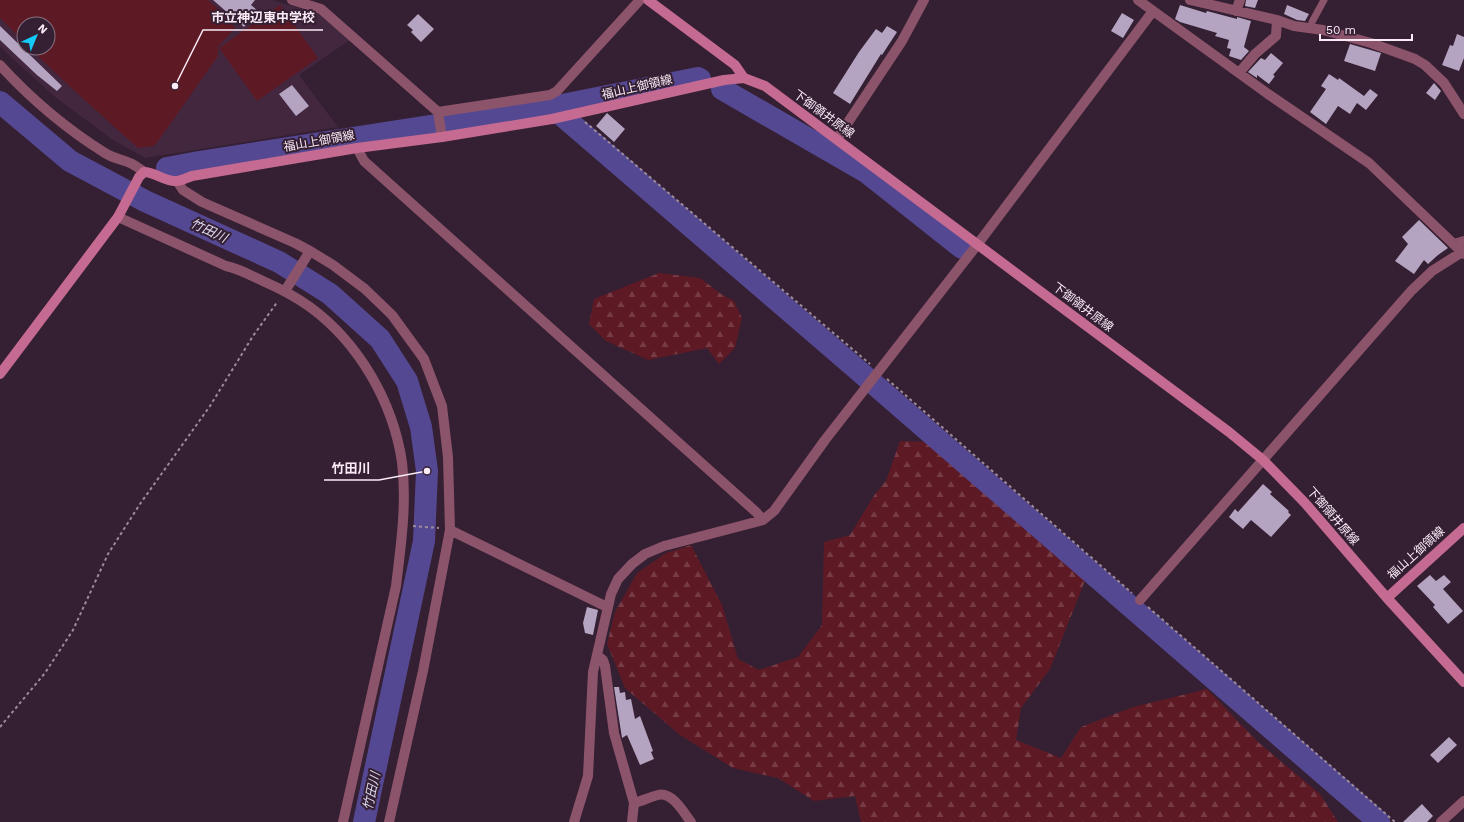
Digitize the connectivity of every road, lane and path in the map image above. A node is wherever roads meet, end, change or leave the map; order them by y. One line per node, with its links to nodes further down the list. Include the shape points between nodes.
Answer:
1 (292, 0): 16 (street, via 321,9)
2 (640, 0): 16 (street, via 557,91 550,95)
3 (648, 0): 15 (main road, via 736,65)
4 (924, 0): 20 (street, via 902,42)
5 (1240, 0): 10 (street)
6 (1324, 0): 12 (lane)
7 (1142, 1): 9 (street)
8 (1195, 1): 10 (street)
9 (1153, 11): 14 (street); 25 (street)
10 (1236, 11): 11 (street)
11 (1277, 20): 12 (street); 14 (street, via 1276,36 1255,54)
12 (1311, 29): 18 (street, via 1371,43 1415,59 1444,82)
13 (0, 65): 22 (street, via 46,110 107,154 134,165)
14 (1239, 73): 26 (street, via 1369,163)
15 (744, 78): 17 (main road, 福山上御領線, via 724,80); 20 (main road, 下御領井原線, via 765,86)
16 (438, 113): 19 (street)
17 (577, 114): 19 (main road, 福山上御領線); 29 (path)
18 (1464, 114)
19 (441, 134): 21 (main road, 福山上御領線)
20 (837, 139): 25 (main road, 下御領井原線)
21 (357, 148): 23 (main road, 福山上御領線, via 192,176); 32 (street, via 364,161)
22 (142, 174): 23 (main road, via 148,172); 24 (main road)
23 (176, 181): 27 (street, via 183,190 202,202 295,243)
24 (119, 214): 28 (street, via 226,266); 30 (main road)
25 (977, 245): 29 (street); 31 (main road, 下御領井原線)
26 (1461, 248): 31 (street, via 1412,290)
27 (309, 253): 28 (street); 35 (street, via 333,265 365,289 392,314 424,359 442,406 448,457)
28 (286, 290): 41 (path, via 108,554 73,630 45,673); 44 (street, via 342,336 360,358 384,398 402,462 404,491 396,586)
29 (878, 373): 32 (street, via 774,511); 37 (path)
30 (0, 374)
31 (1263, 460): 36 (main road, 下御領井原線, via 1305,503); 37 (street)
32 (763, 520): 38 (street, via 664,546 645,554 618,579)
33 (406, 525): 35 (path)
34 (1464, 528): 36 (main road, 福山上御領線)
35 (448, 529): 38 (street); 45 (street, via 423,671)
36 (1387, 598): 40 (main road, 下御領井原線)
37 (1140, 600): 49 (path)
38 (607, 607): 39 (street)
39 (597, 655): 43 (street, via 605,666 614,733); 46 (street, via 593,672 588,776)
40 (1464, 682)
41 (0, 727)
42 (1464, 801): 50 (street)
43 (634, 803): 47 (street); 48 (street, via 660,794 666,795 674,800)
44 (344, 822)
45 (389, 822)
46 (574, 822)
47 (632, 822)
48 (691, 822)
49 (1395, 822)
50 (1442, 822)

